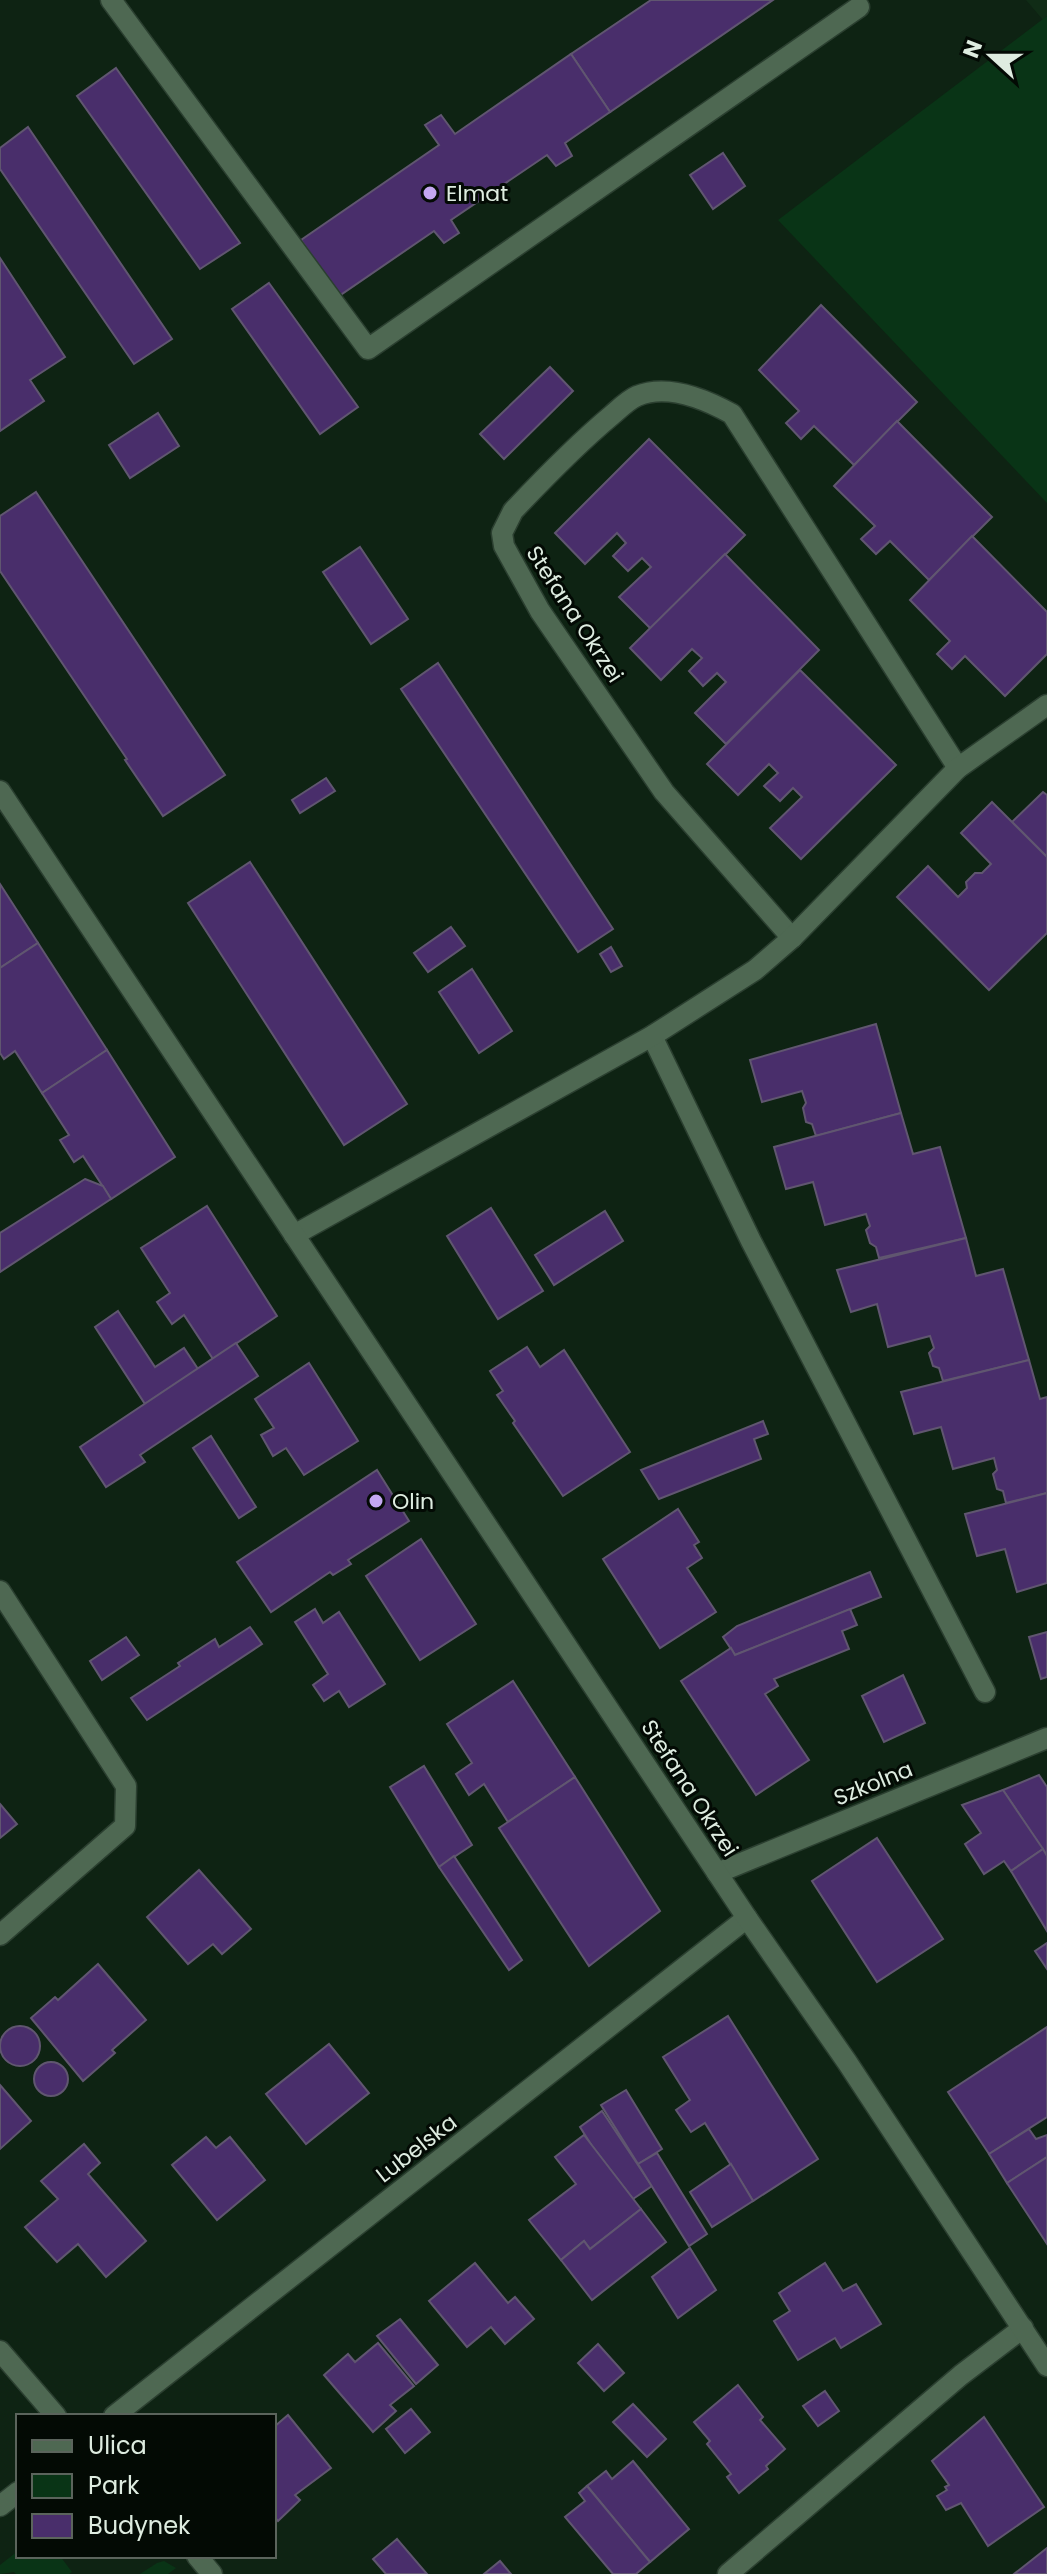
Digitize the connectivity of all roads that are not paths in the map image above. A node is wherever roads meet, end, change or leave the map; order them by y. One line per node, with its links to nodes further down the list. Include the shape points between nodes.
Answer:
1 (111, 0): 2 (street, via 368,349)
2 (859, 7)
3 (1047, 705): 4 (street)
4 (958, 768): 6 (street); 6 (street, Stefana Okrzei, via 732,414 707,400 656,392 635,397 575,445 506,522 502,533 508,556 664,792)
5 (0, 791): 8 (street, Stefana Okrzei)
6 (792, 938): 7 (street, via 755,970)
7 (652, 1036): 8 (street); 10 (street, via 751,1241)
8 (294, 1235): 12 (street, Stefana Okrzei)
9 (0, 1591): 14 (street, via 126,1786 125,1826)
10 (985, 1692)
11 (1047, 1738): 12 (street, Szkolna)
12 (717, 1873): 13 (street, Stefana Okrzei)
13 (747, 1918): 15 (street, Stefana Okrzei); 19 (street, Lubelska)
14 (0, 1935)
15 (1023, 2328): 17 (street, Stefana Okrzei); 24 (street)
16 (0, 2351): 18 (street)
17 (1047, 2366)
18 (54, 2414)
19 (117, 2414)
20 (16, 2494): 21 (street)
21 (0, 2506)
22 (199, 2558): 23 (street)
23 (212, 2574)
24 (728, 2574)

